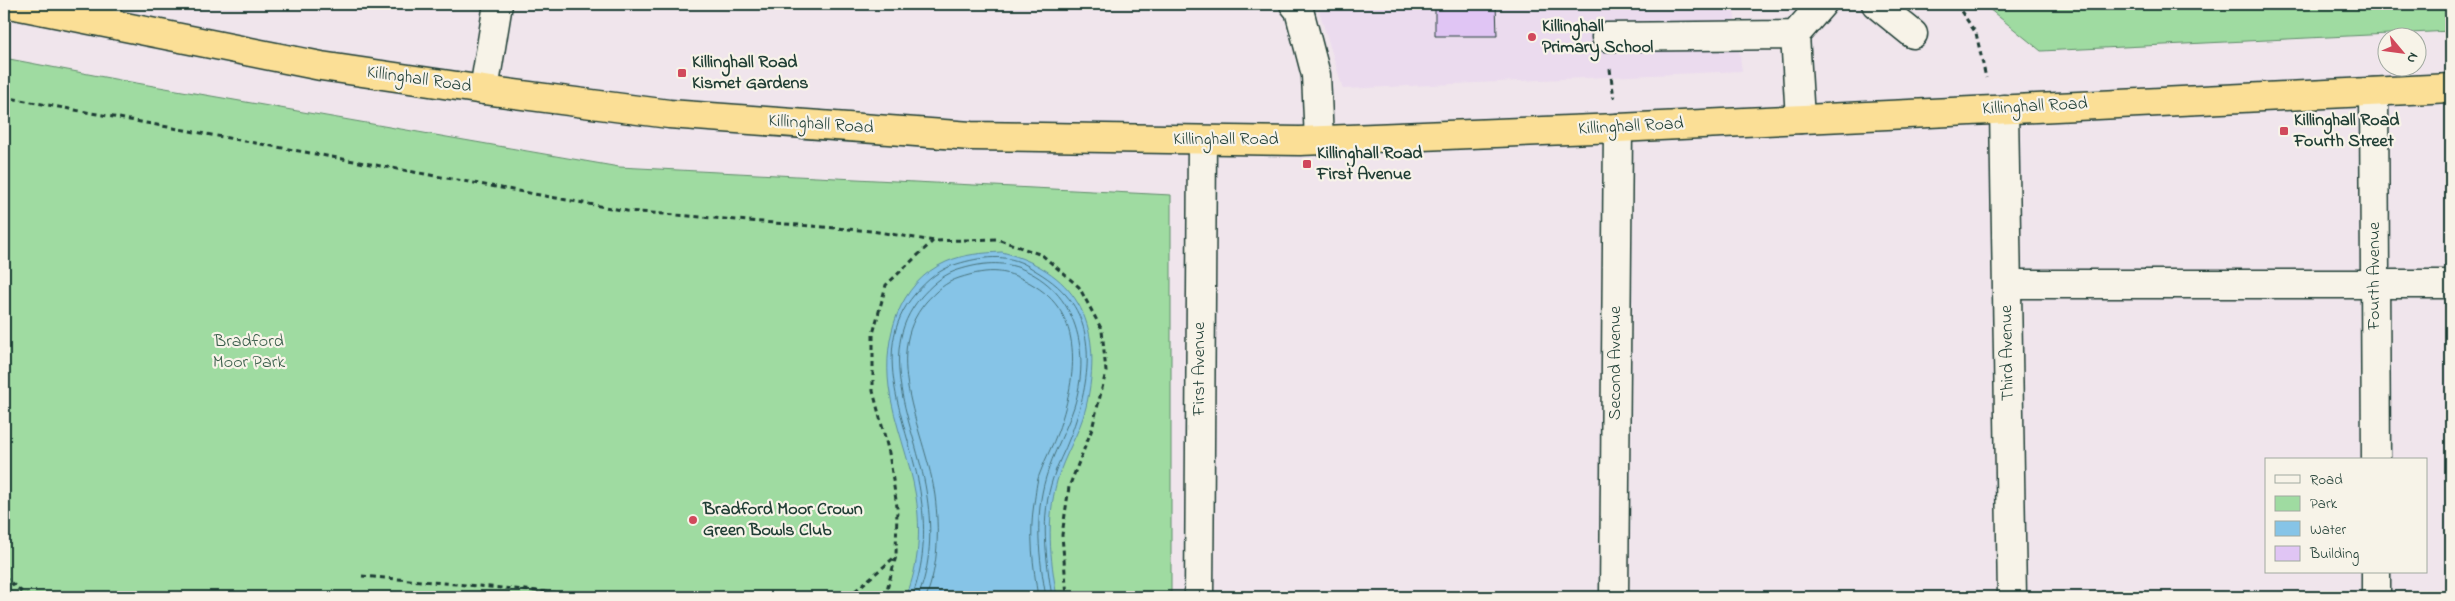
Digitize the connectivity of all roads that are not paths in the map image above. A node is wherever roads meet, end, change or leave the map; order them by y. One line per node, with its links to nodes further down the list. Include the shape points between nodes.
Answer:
1 (10, 4): 6 (highway, Killinghall Road)
2 (498, 4): 11 (street)
3 (1294, 4): 17 (street, via 1299,10 1316,75)
4 (1822, 4): 8 (street)
5 (1876, 4): 7 (street)
6 (106, 12): 11 (highway, Killinghall Road, via 321,66)
7 (1913, 34)
8 (1795, 35): 9 (street); 14 (street)
9 (1606, 37)
10 (2451, 88): 12 (highway, Killinghall Road)
11 (484, 90): 16 (highway, Killinghall Road, via 669,114 971,136)
12 (2374, 92): 13 (highway, Killinghall Road); 19 (street, Fourth Avenue)
13 (1998, 109): 14 (highway, Killinghall Road); 18 (street, Third Avenue)
14 (1800, 119): 15 (highway, Killinghall Road)
15 (1618, 128): 17 (highway, Killinghall Road); 24 (street, Second Avenue)
16 (1202, 140): 17 (highway, Killinghall Road); 23 (street, First Avenue)
17 (1319, 140)
18 (2007, 284): 19 (street); 25 (street, Third Avenue)
19 (2375, 284): 20 (street); 21 (street, Fourth Avenue)
20 (2451, 284)
21 (2376, 458)
22 (2376, 574): 26 (street)
23 (1198, 597)
24 (1614, 597)
25 (2012, 597)
26 (2376, 597)

